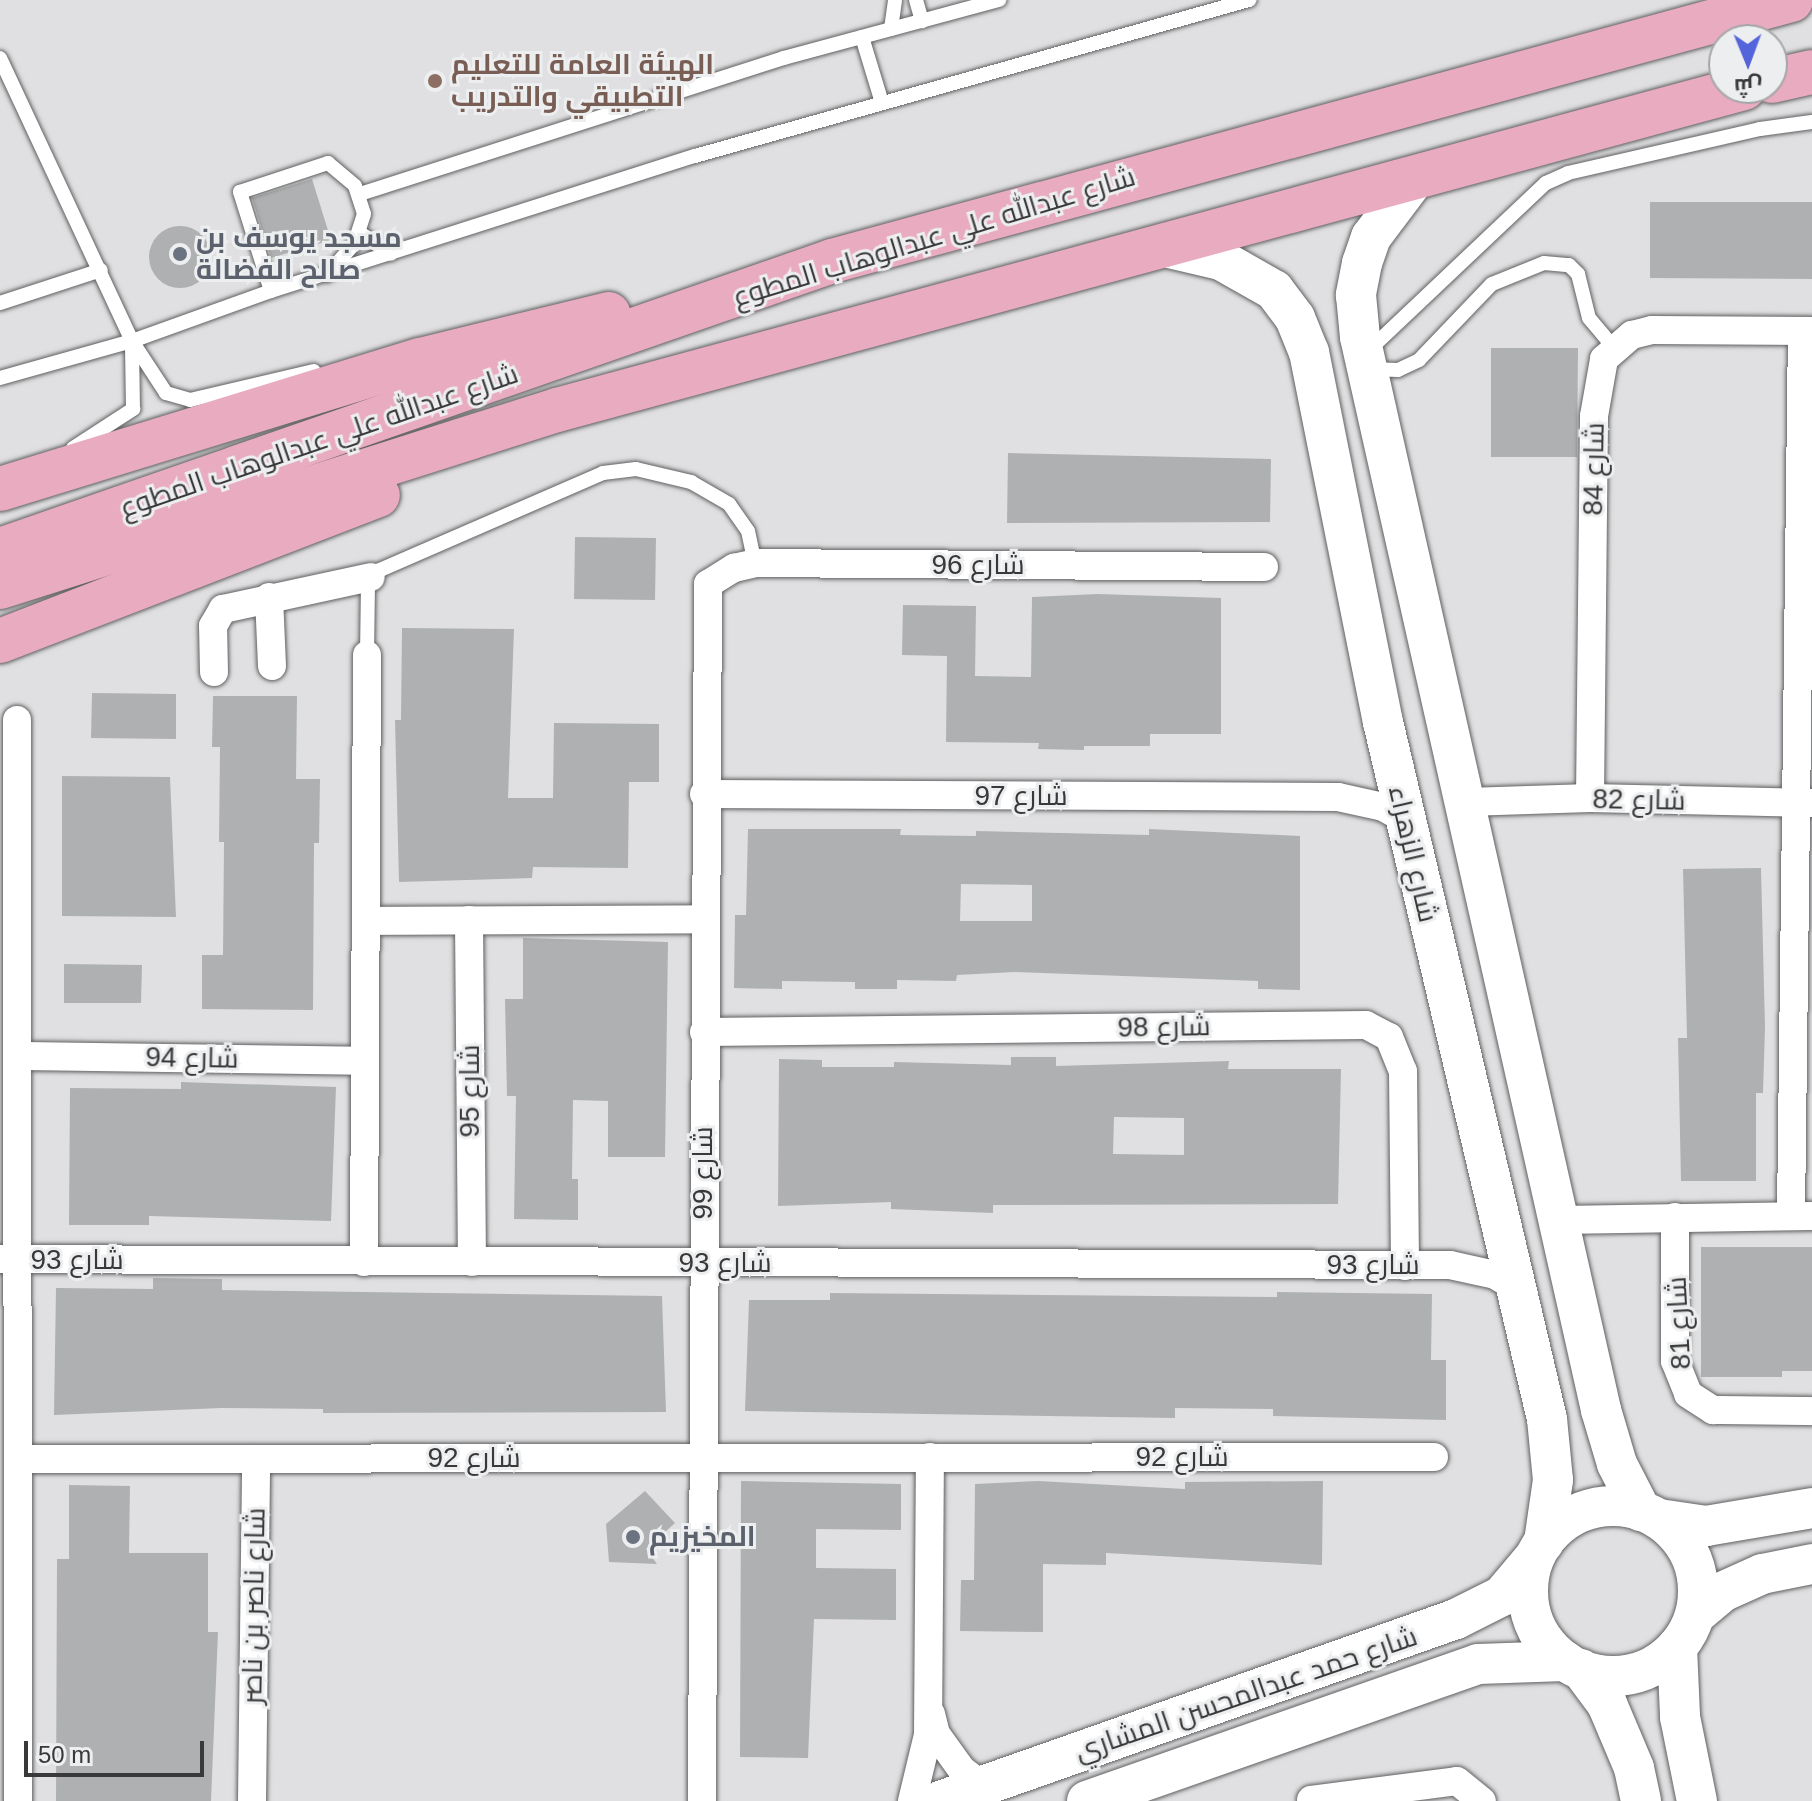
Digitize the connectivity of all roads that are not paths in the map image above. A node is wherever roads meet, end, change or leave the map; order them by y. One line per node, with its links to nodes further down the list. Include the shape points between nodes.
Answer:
1 (895, 0): 7 (lane)
2 (916, 0): 6 (lane)
3 (999, 0): 6 (lane)
4 (1249, 0): 13 (lane)
5 (1791, 0): 20 (main road, شارع عبدالله علي عبدالوهاب المطوع)
6 (922, 21): 7 (lane)
7 (891, 29): 8 (lane)
8 (862, 37): 13 (lane); 16 (lane)
9 (0, 58): 21 (lane)
10 (1812, 72): 11 (main road)
11 (1788, 77)
12 (1708, 98): 15 (main road, شارع عبدالله علي عبدالوهاب المطوع)
13 (882, 103): 19 (lane, via 695,156)
14 (1812, 122): 29 (lane, via 1745,132 1568,173 1546,183)
15 (1417, 176): 18 (main road, شارع عبدالله علي عبدالوهاب المطوع); 29 (street, via 1371,237 1362,263 1356,295)
16 (360, 194): 17 (lane); 23 (lane, via 328,163 240,192)
17 (360, 233): 19 (lane); 22 (lane)
18 (1165, 247): 31 (street, شارع الزهراء, via 1221,260 1274,290 1295,318); 32 (main road, شارع عبدالله علي عبدالوهاب المطوع)
19 (391, 254): 22 (lane)
20 (832, 261): 28 (main road); 34 (main road, شارع عبدالله علي عبدالوهاب المطوع)
21 (101, 270): 24 (lane); 26 (lane)
22 (327, 275): 23 (lane)
23 (271, 291): 26 (lane)
24 (0, 303)
25 (1807, 331): 27 (street, via 1652,330); 37 (street)
26 (132, 341): 28 (lane, via 166,393 190,400 345,363); 30 (lane); 33 (lane, via 133,409)
27 (1613, 347): 29 (lane, via 1589,318 1578,274 1569,265 1544,263 1492,284 1419,360 1382,373); 51 (street, شارع 84, via 1604,359 1595,393)
28 (420, 360): 33 (main road)
29 (1365, 361): 31 (street, via 1330,363); 46 (street)
30 (0, 378)
31 (1315, 382): 48 (street, شارع الزهراء)
32 (557, 410): 39 (main road, شارع عبدالله علي عبدالوهاب المطوع); 42 (main road, via 399,486)
33 (13, 484)
34 (0, 550)
35 (755, 563): 36 (street, شارع 96); 38 (lane, via 748,531 729,504 691,482 636,469 603,473 502,513); 40 (street, شارع 96, via 720,574)
36 (1264, 567)
37 (1806, 568): 53 (street)
38 (371, 577): 41 (street); 43 (lane)
39 (0, 587)
40 (705, 593): 49 (street, شارع 99)
41 (269, 597): 44 (street); 45 (street, via 228,606 218,614)
42 (0, 641)
43 (367, 655): 57 (street)
44 (272, 666)
45 (214, 672)
46 (1444, 706): 48 (street, via 1414,695 1394,703); 52 (street)
47 (17, 720): 63 (street)
48 (1387, 740): 50 (street, شارع 97, via 1378,775); 54 (street, شارع الزهراء)
49 (704, 794): 50 (street, شارع 97); 55 (street, شارع 99)
50 (1338, 797): 54 (street, شارع 97, via 1383,807)
51 (1590, 798): 52 (street, شارع 82); 53 (street, شارع 82)
52 (1467, 802): 58 (street)
53 (1804, 803): 65 (street)
54 (1405, 819): 59 (street, شارع الزهراء)
55 (704, 919): 56 (street); 61 (street, شارع 99)
56 (469, 920): 57 (street); 71 (street, شارع 95)
57 (366, 921): 64 (street)
58 (1499, 950): 59 (street, via 1479,976 1457,978); 60 (street)
59 (1438, 966): 62 (street, شارع الزهراء)
60 (1516, 1030): 62 (street, via 1483,1022); 67 (street)
61 (704, 1032): 72 (street, شارع 99); 74 (street, شارع 98, via 1366,1025 1389,1037 1403,1071)
62 (1456, 1044): 68 (street, شارع الزهراء)
63 (20, 1056): 64 (street, شارع 94); 69 (street)
64 (365, 1061): 70 (street)
65 (1802, 1216): 66 (street)
66 (1675, 1217): 67 (street); 76 (street, شارع 81, via 1675,1361 1688,1394 1713,1410)
67 (1558, 1220): 83 (street, via 1617,1464)
68 (1502, 1231): 73 (street, شارع 93, via 1491,1244); 75 (street, شارع الزهراء)
69 (11, 1259): 70 (street, شارع 93); 80 (street)
70 (364, 1262): 71 (street, شارع 93)
71 (472, 1262): 72 (street, شارع 93)
72 (703, 1263): 74 (street, شارع 93); 79 (street, شارع 99)
73 (1450, 1265): 74 (street, شارع 93); 75 (street, شارع 93, via 1495,1275)
74 (1405, 1266)
75 (1515, 1287): 84 (street, شارع الزهراء, via 1547,1419 1553,1480)
76 (1812, 1411)
77 (930, 1457): 78 (street, شارع 92); 79 (street, شارع 92); 90 (street)
78 (1434, 1457)
79 (703, 1458): 81 (street, شارع 92); 99 (street, شارع 99)
80 (18, 1459): 81 (street, شارع 92); 97 (street)
81 (256, 1459): 98 (street, شارع ناصر بن ناصر)
82 (1801, 1510): 83 (street, via 1706,1526); 85 (street, via 1772,1533 1773,1547 1781,1559)
83 (1650, 1515): 84 (street, via 1598,1507 1576,1515); 87 (street, via 1692,1556 1699,1585)
84 (1539, 1550): 86 (street, شارع حمد عبدالمحسن المشاري, via 1502,1596); 89 (street, via 1529,1576 1533,1615 1552,1649)
85 (1810, 1564): 87 (street, via 1762,1574 1722,1592)
86 (1456, 1619): 88 (street, via 1480,1635); 91 (street, شارع حمد عبدالمحسن المشاري)
87 (1686, 1631): 89 (street, via 1641,1671 1620,1676); 92 (street)
88 (1478, 1664): 89 (street, شارع حمد عبدالمحسن المشاري); 93 (street, شارع حمد عبدالمحسن المشاري)
89 (1573, 1665): 94 (street, via 1607,1704)
90 (929, 1707): 95 (street, via 936,1734 962,1770); 100 (street, via 921,1775)
91 (1158, 1725): 93 (street, via 1182,1733 1188,1756); 95 (street, شارع حمد عبدالمحسن المشاري)
92 (1686, 1752): 94 (street, via 1678,1740 1651,1734 1633,1754); 104 (street)
93 (1182, 1767): 102 (street, شارع حمد عبدالمحسن المشاري)
94 (1637, 1784)
95 (983, 1786): 101 (street, شارع حمد عبدالمحسن المشاري)
96 (1311, 1800): 103 (street, via 1457,1781)
97 (18, 1801)
98 (252, 1801)
99 (702, 1801)
100 (912, 1801)
101 (940, 1801)
102 (1087, 1801)
103 (1482, 1801)
104 (1697, 1801)

